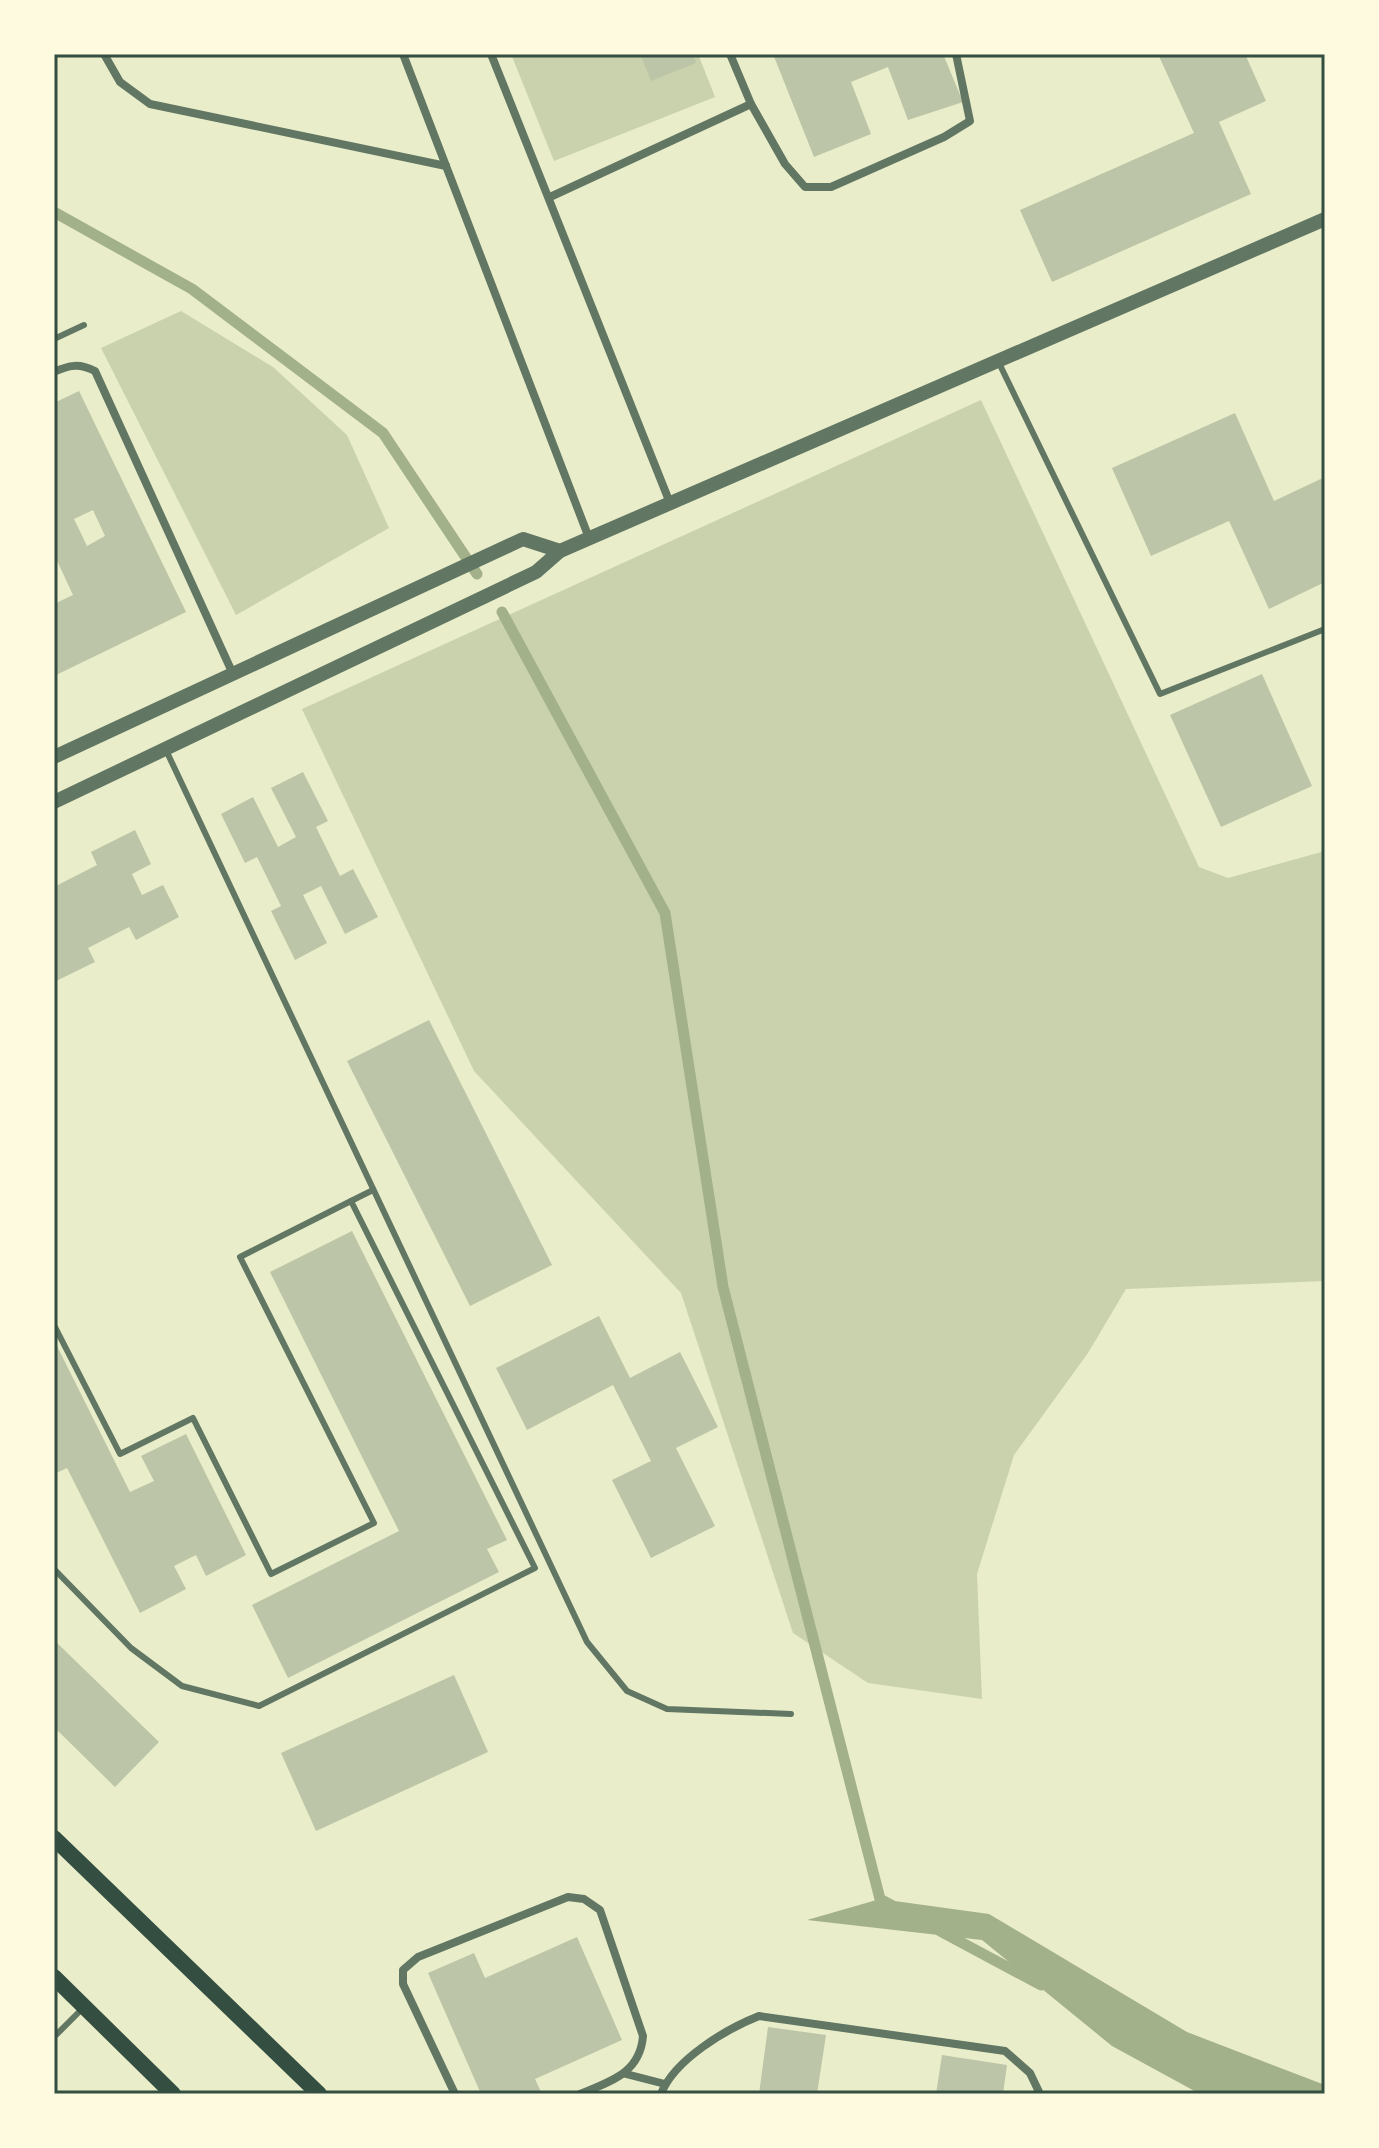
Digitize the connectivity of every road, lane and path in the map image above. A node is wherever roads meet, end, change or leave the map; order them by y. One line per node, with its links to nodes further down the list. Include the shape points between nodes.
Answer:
1 (104, 54): 7 (street, via 120,82 150,104)
2 (403, 54): 7 (street)
3 (491, 54): 8 (street)
4 (730, 54): 6 (street)
5 (956, 54): 6 (street, via 970,121 831,187 805,187 785,164)
6 (751, 104): 8 (street)
7 (446, 166): 15 (street)
8 (550, 197): 14 (street)
9 (1325, 219): 12 (street)
10 (84, 325): 11 (lane)
11 (54, 339)
12 (998, 361): 14 (street); 17 (lane, via 1160,694)
13 (54, 372): 18 (street, via 69,365 95,371)
14 (670, 503): 15 (street)
15 (589, 538): 16 (street)
16 (560, 551): 18 (street, via 523,539); 19 (street, via 536,572)
17 (1325, 629)
18 (236, 672): 20 (street)
19 (165, 748): 21 (street); 22 (lane)
20 (54, 757)
21 (54, 802)
22 (373, 1190): 23 (lane); 26 (lane, via 587,1642 627,1691 667,1709)
23 (351, 1201): 24 (lane, via 240,1257 374,1523 271,1574 193,1418 120,1454); 25 (lane, via 535,1568 259,1706 182,1686 131,1648)
24 (54, 1325)
25 (54, 1569)
26 (791, 1714)
27 (54, 1838): 34 (main road)
28 (54, 1977): 29 (main road)
29 (84, 2006): 30 (lane); 33 (main road)
30 (54, 2037)
31 (626, 2074): 32 (street); 35 (street, via 642,2051 636,2008 600,1910 584,1899 568,1897 418,1957 403,1970 403,1984); 36 (street)
32 (665, 2084): 37 (street); 38 (street, via 704,2046 759,2016 1005,2051 1030,2073)
33 (173, 2094)
34 (319, 2094)
35 (455, 2094)
36 (580, 2094)
37 (661, 2094)
38 (1040, 2094)

